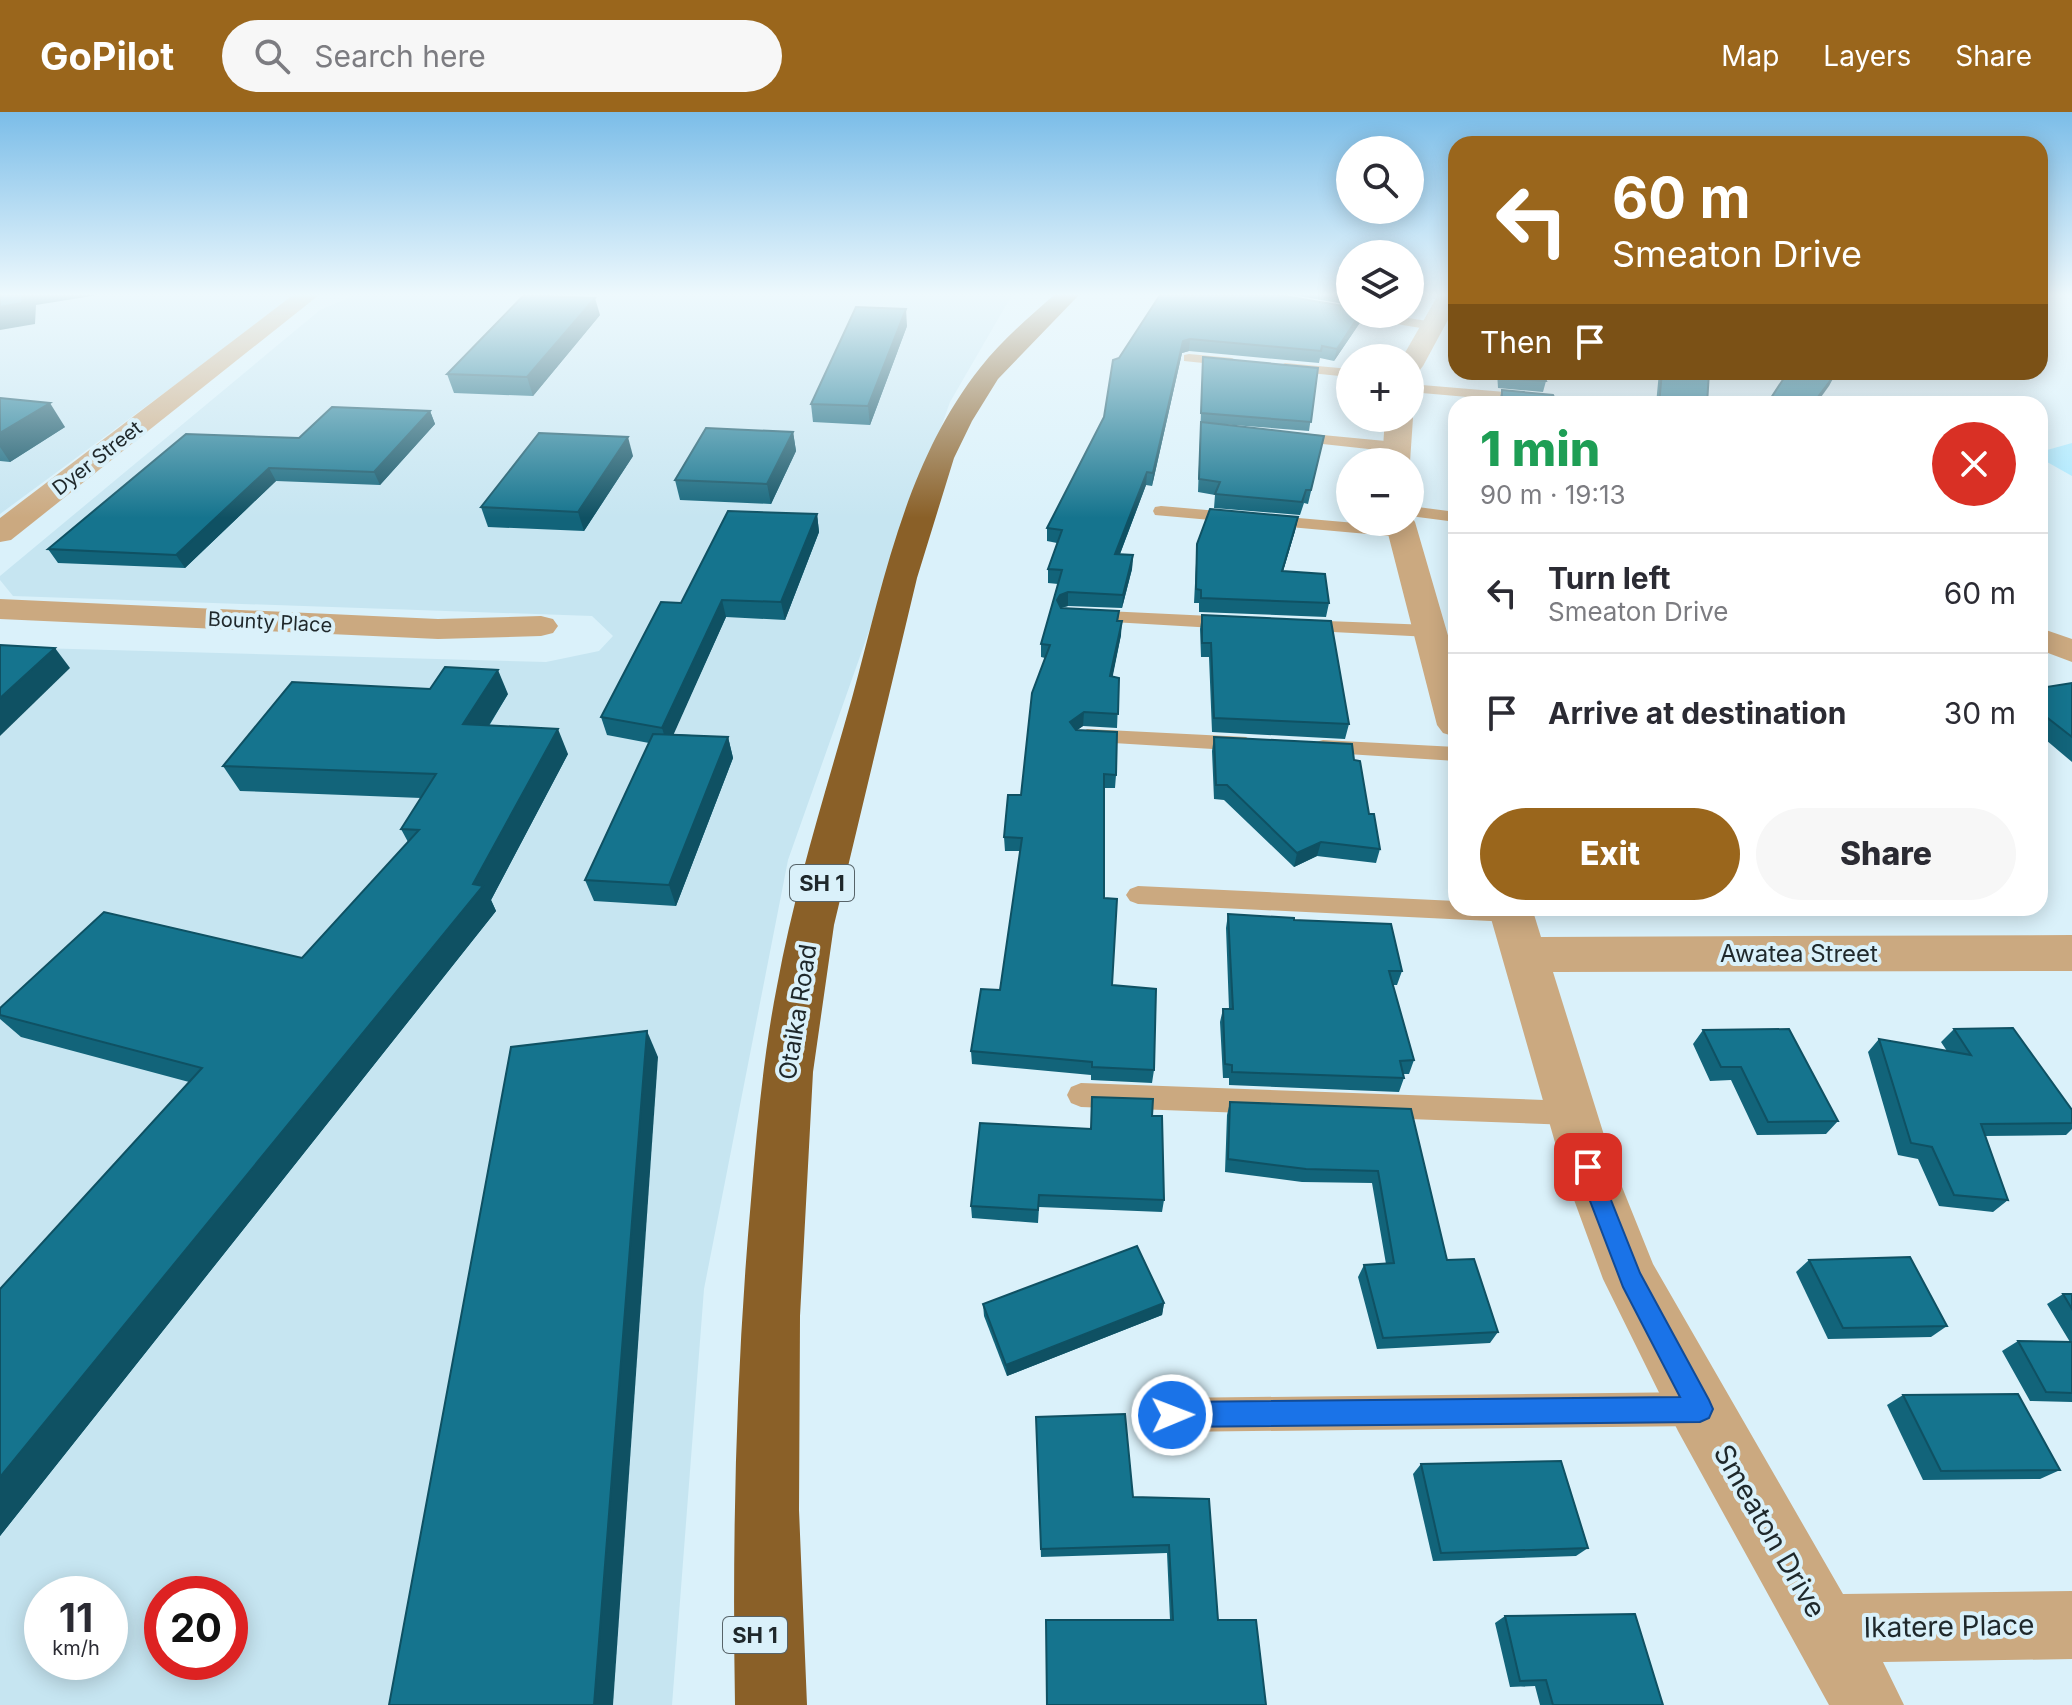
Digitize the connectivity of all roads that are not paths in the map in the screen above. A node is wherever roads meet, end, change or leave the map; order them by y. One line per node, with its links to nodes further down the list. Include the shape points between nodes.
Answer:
1 (212, 369): 13 (street, Dyer Street)
2 (993, 369): 35 (highway, Otaika Road / SH 1, via 957,423 934,474 904,570 804,959 786,1093 770,1302)
3 (1311, 369): 4 (lane)
4 (1336, 372)
5 (1424, 389): 6 (lane)
6 (1506, 396)
7 (1280, 436): 8 (lane)
8 (1353, 448)
9 (1161, 511): 11 (lane)
10 (1448, 518): 12 (lane)
11 (1336, 519)
12 (1424, 520)
13 (0, 533)
14 (1407, 536): 20 (street)
15 (0, 609): 18 (street, Bounty Place, via 438,629)
16 (1068, 615): 17 (lane)
17 (1253, 624)
18 (541, 626)
19 (1282, 626): 20 (lane)
20 (1430, 631): 23 (street)
21 (2048, 641): 22 (street)
22 (2072, 651)
23 (1448, 696)
24 (1083, 736): 25 (lane)
25 (1273, 745)
26 (1304, 746): 27 (lane)
27 (1448, 754)
28 (1138, 895): 29 (lane)
29 (1515, 925): 30 (street, Awatea Street); 32 (street, Smeaton Drive)
30 (2072, 953)
31 (1081, 1095): 32 (lane)
32 (1571, 1113): 33 (street, Smeaton Drive, via 1631,1279)
33 (1700, 1409): 34 (lane); 37 (street, Smeaton Drive)
34 (1172, 1415)
35 (765, 1565): 38 (highway, Otaika Road / SH 1); 39 (highway, Otaika Road / SH 1)
36 (2072, 1625): 37 (street, Ikatere Place)
37 (1826, 1629): 40 (street, Smeaton Drive)
38 (745, 1705)
39 (771, 1705)
40 (1868, 1705)

